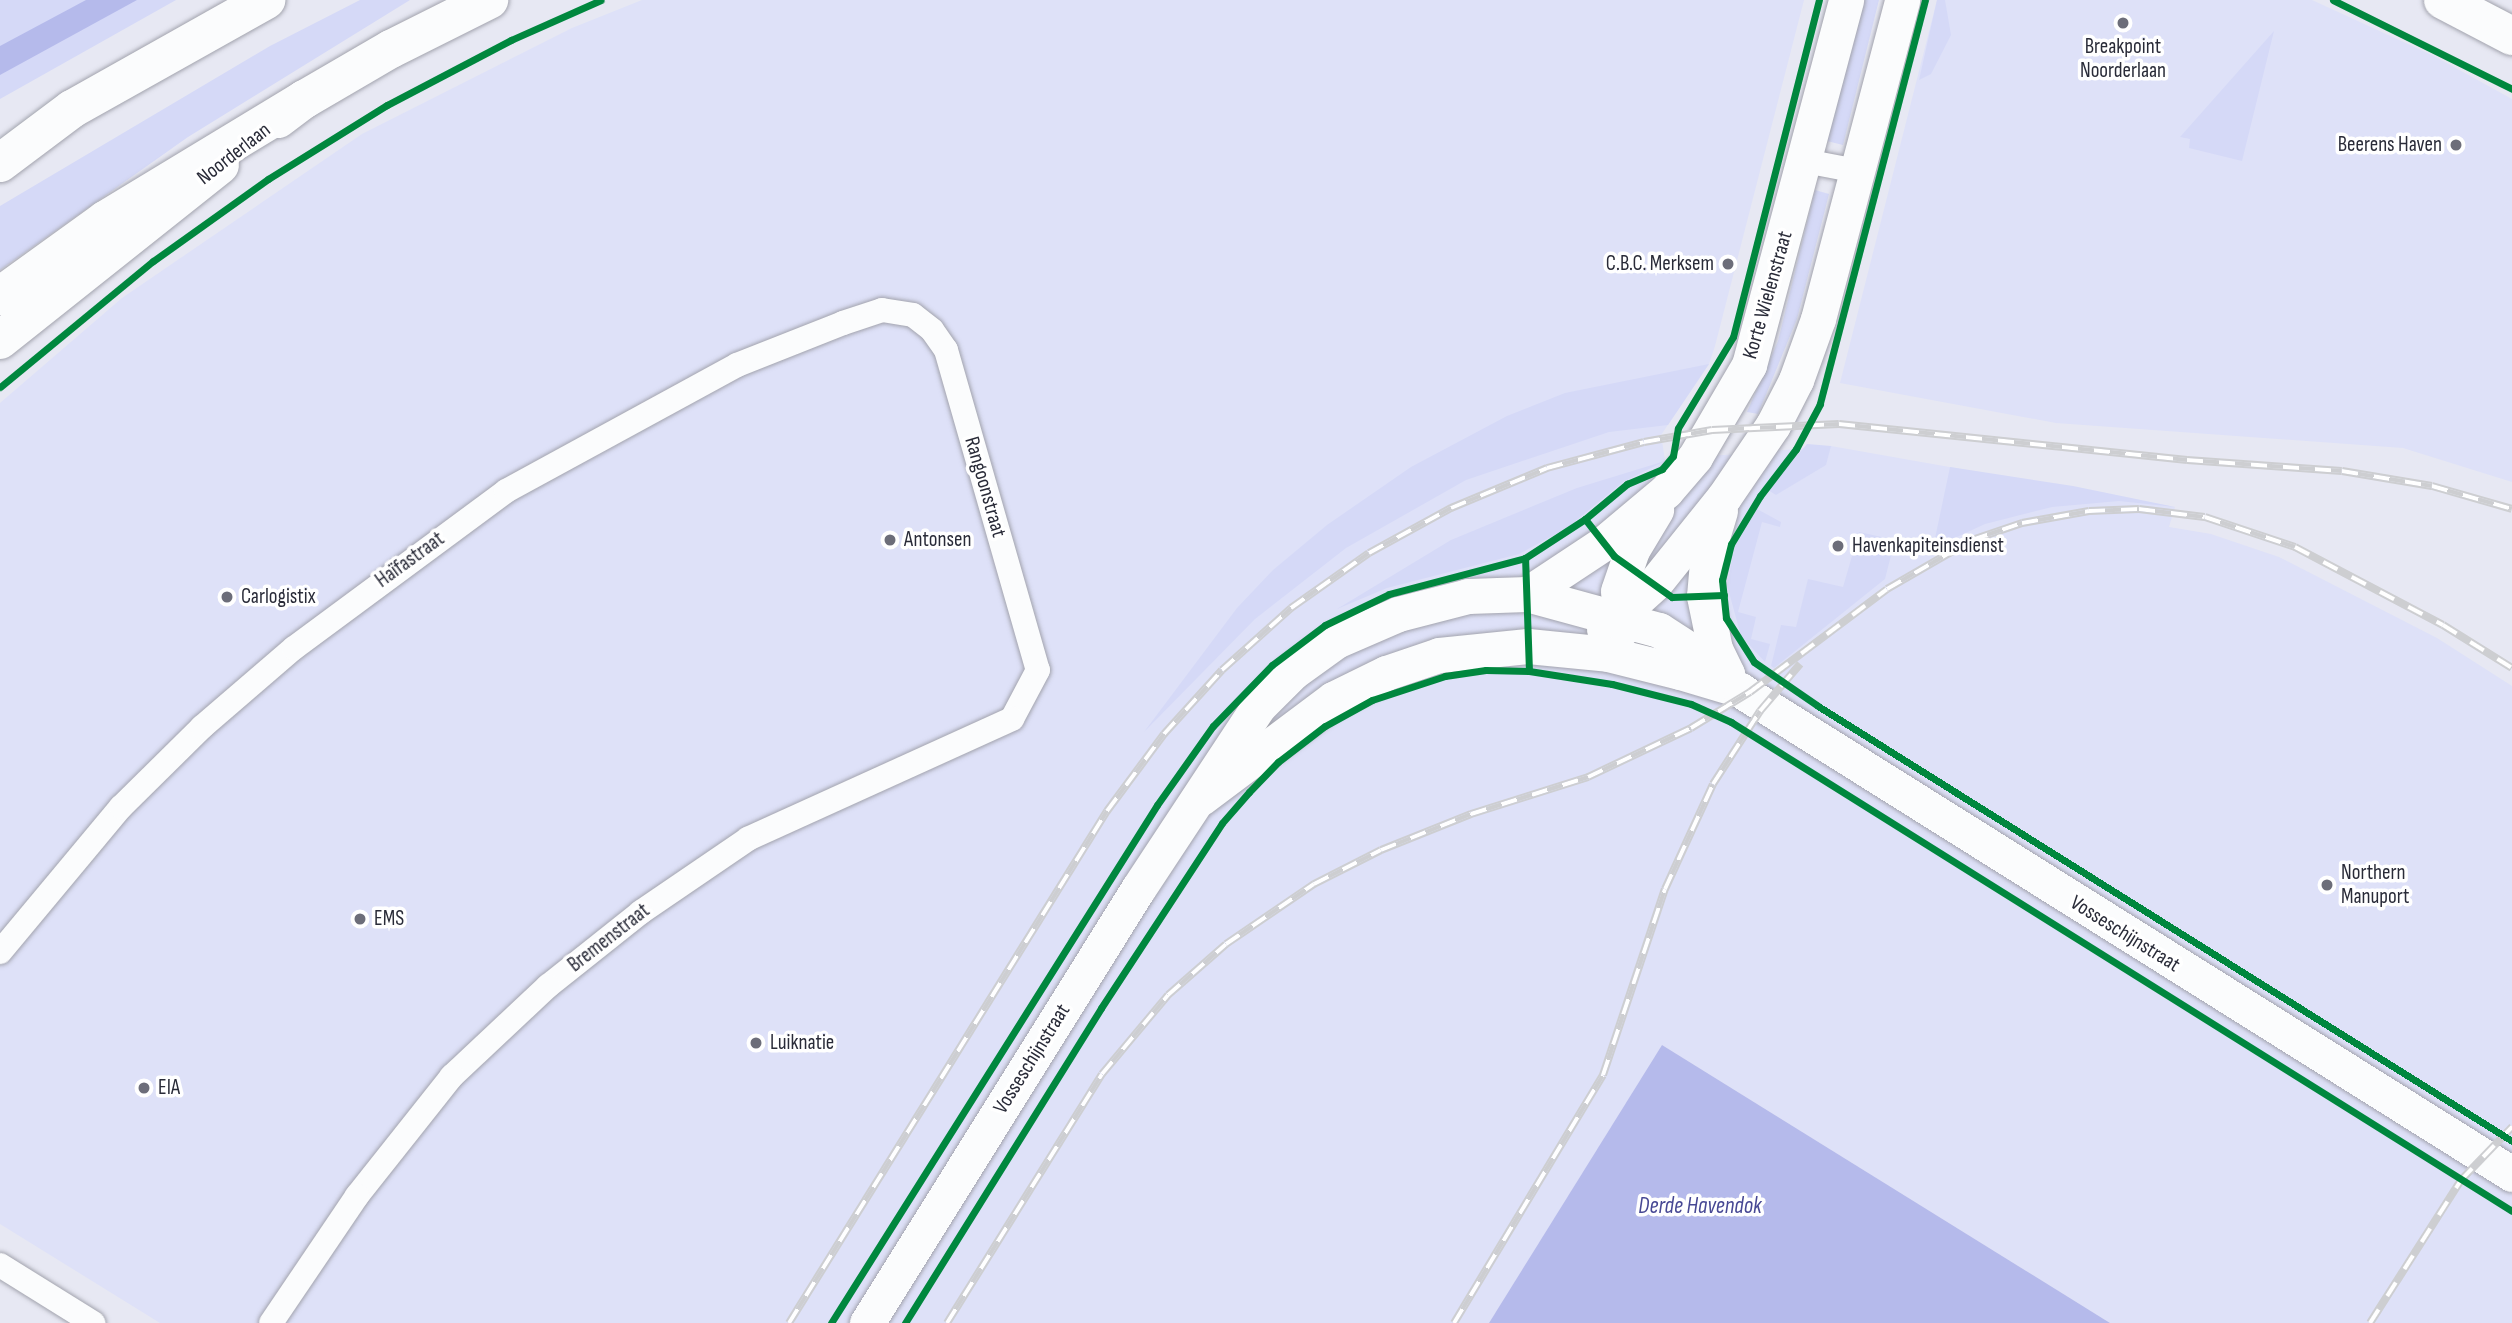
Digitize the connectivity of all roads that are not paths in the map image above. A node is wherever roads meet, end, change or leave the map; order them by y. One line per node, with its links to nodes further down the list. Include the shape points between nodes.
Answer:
1 (266, 0): 8 (main road)
2 (489, 0): 7 (main road, Noorderlaan)
3 (1846, 0): 10 (street, Korte Wielenstraat)
4 (1902, 0): 12 (street)
5 (2443, 0): 6 (main road)
6 (2512, 36)
7 (304, 99): 13 (main road, via 105,220); 15 (main road, Noorderlaan)
8 (72, 109): 9 (main road); 11 (main road)
9 (0, 143)
10 (1805, 161): 12 (street); 16 (street, Korte Wielenstraat, via 1748,365 1702,446)
11 (0, 163)
12 (1857, 171): 17 (street, via 1807,356 1773,425)
13 (0, 296)
14 (913, 315): 22 (street, Rangoonstraat, via 932,330 946,350); 25 (street, Haïfastraat, via 882,310 737,365 506,491 304,640 202,727 121,807)
15 (0, 340)
16 (1666, 491): 18 (street, Korte Wielenstraat, via 1604,543); 19 (street, Korte Wielenstraat, via 1632,550 1618,591)
17 (1724, 497): 19 (street, via 1655,583); 23 (street, via 1708,551 1704,596 1715,649)
18 (1527, 594): 19 (street, Vosseschijnstraat); 24 (street, Vosseschijnstraat, via 1468,596 1398,614 1336,641 1293,672 1258,707)
19 (1617, 618): 20 (street, via 1580,644); 21 (street, via 1624,639); 23 (street, Vosseschijnstraat, via 1659,630)
20 (1528, 646): 21 (street, Vosseschijnstraat, via 1608,654); 24 (street, Vosseschijnstraat, via 1439,655 1386,673 1333,699)
21 (1645, 665): 23 (street, Vosseschijnstraat)
22 (1038, 670): 29 (street, Bremenstraat, via 1012,719 748,839 641,912 548,986 452,1076 357,1196)
23 (1733, 682): 26 (street, Vosseschijnstraat)
24 (1201, 798): 30 (street, Vosseschijnstraat, via 1138,889)
25 (0, 952)
26 (2512, 1174)
27 (0, 1265): 28 (street)
28 (93, 1323)
29 (271, 1323)
30 (867, 1323)

